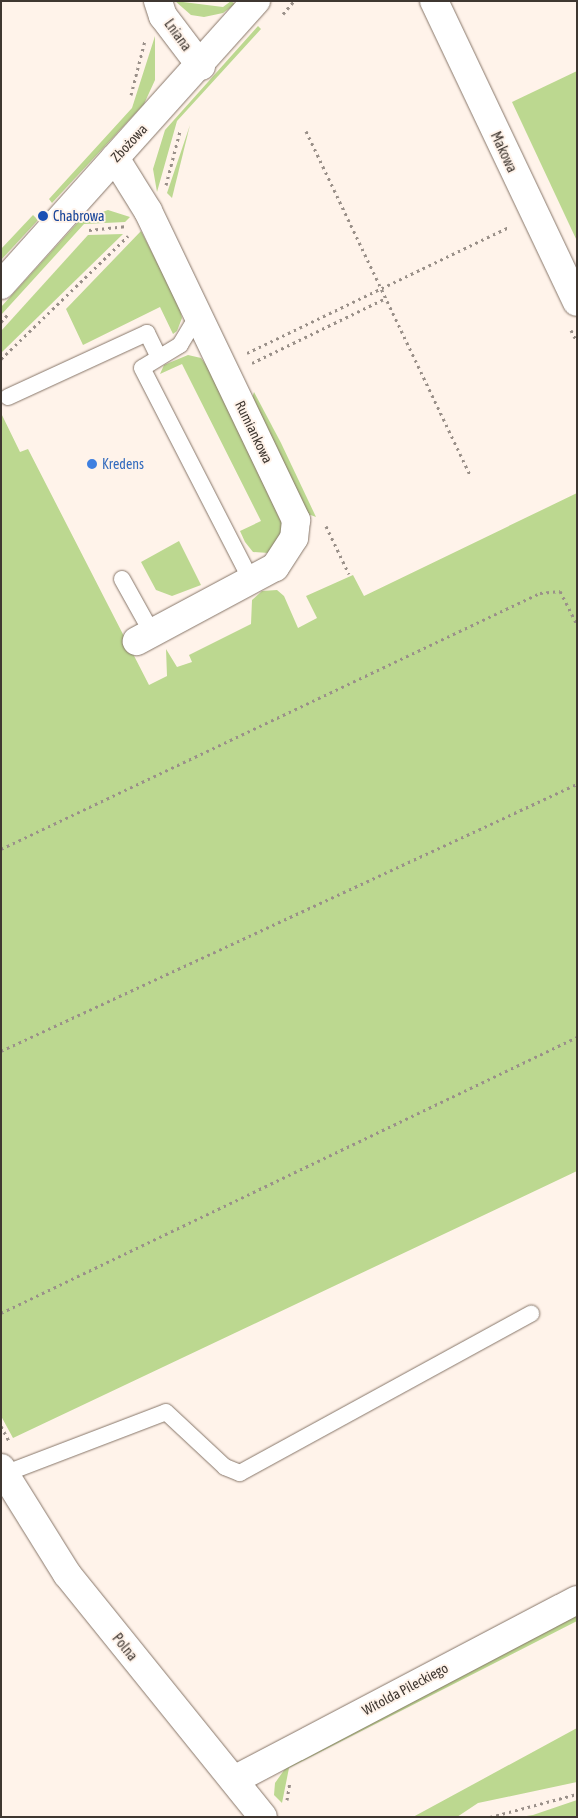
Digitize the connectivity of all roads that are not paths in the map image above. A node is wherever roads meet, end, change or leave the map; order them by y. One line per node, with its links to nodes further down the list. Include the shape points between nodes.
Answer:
1 (158, 1): 4 (street, Lniana, via 164,16)
2 (256, 1): 4 (street, Zbożowa)
3 (434, 1): 7 (street, Makowa)
4 (201, 66): 5 (street, Zbożowa)
5 (115, 158): 6 (street, Zbożowa); 8 (street, Rumiankowa, via 148,212)
6 (1, 286)
7 (577, 302)
8 (198, 315): 9 (lane, via 180,345); 12 (street, Rumiankowa, via 233,366 296,520 287,554)
9 (158, 356): 10 (lane, via 147,333); 12 (lane, via 142,368 146,383)
10 (8, 397)
11 (122, 579): 13 (lane)
12 (252, 582): 13 (street, Rumiankowa)
13 (145, 637)
14 (530, 1314): 15 (lane, via 240,1473 225,1467 166,1412)
15 (3, 1471): 17 (street, Polna, via 68,1574)
16 (577, 1600): 17 (street, Witolda Pileckiego)
17 (234, 1780): 18 (street, Polna)
18 (263, 1817)

